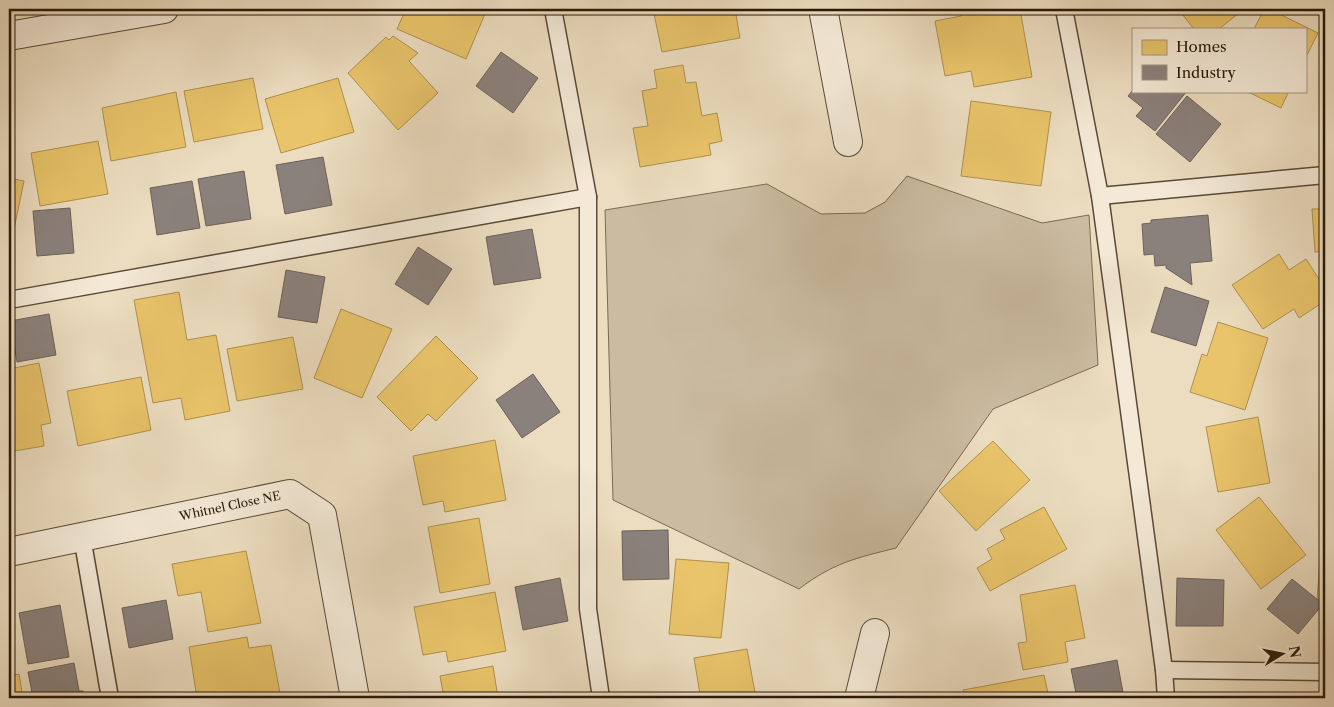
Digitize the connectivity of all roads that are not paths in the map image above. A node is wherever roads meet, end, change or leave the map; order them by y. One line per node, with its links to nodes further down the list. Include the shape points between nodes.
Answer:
1 (164, 9): 5 (street)
2 (553, 9): 9 (lane)
3 (822, 9): 6 (street)
4 (1064, 9): 8 (lane)
5 (9, 36)
6 (848, 142)
7 (1325, 175): 8 (lane)
8 (1100, 196): 14 (lane)
9 (588, 197): 10 (lane); 18 (lane, via 588,609)
10 (9, 300)
11 (82, 537): 12 (street, Whitnel Close NE); 16 (lane); 17 (street, Whitnel Close NE, via 290,494 322,515)
12 (9, 552)
13 (875, 633): 19 (street)
14 (1164, 670): 15 (lane); 20 (lane)
15 (1325, 672)
16 (110, 698)
17 (355, 698)
18 (601, 698)
19 (859, 698)
20 (1166, 698)

